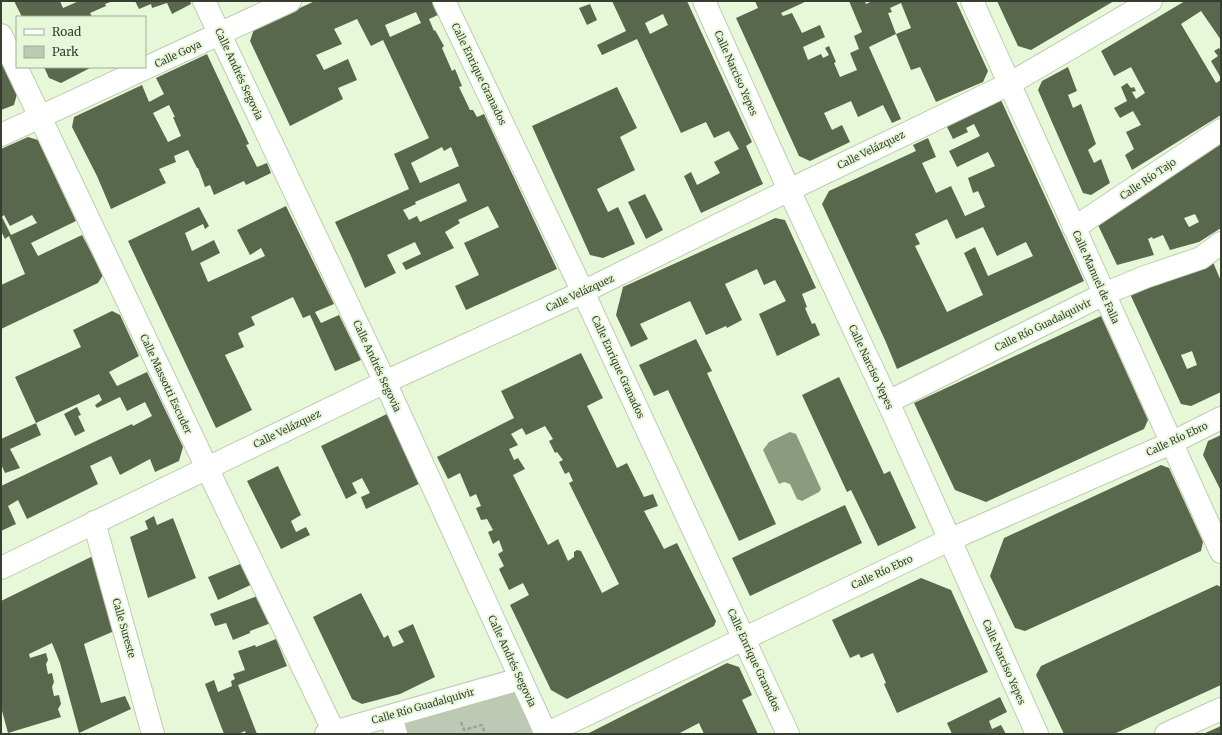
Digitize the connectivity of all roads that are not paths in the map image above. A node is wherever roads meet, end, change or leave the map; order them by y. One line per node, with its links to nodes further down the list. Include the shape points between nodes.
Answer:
1 (204, 1): 7 (street, Calle Andrés Segovia)
2 (290, 1): 7 (street, Calle Goya)
3 (444, 1): 18 (street, Calle Enrique Granados)
4 (704, 1): 15 (street, Calle Narciso Yepes)
5 (972, 1): 11 (street, Calle Manuel de Falla)
6 (1151, 1): 11 (street, Calle Velázquez)
7 (220, 34): 12 (street, Calle Goya); 20 (street, Calle Andrés Segovia)
8 (1, 35): 10 (street, Calle Massotti Escuder)
9 (16, 68): 12 (street, Calle Massotti Escuder)
10 (16, 68)
11 (1009, 84): 15 (street, Calle Velázquez); 16 (street, Calle Manuel de Falla)
12 (39, 118): 14 (street, Calle Goya); 24 (street, Calle Massotti Escuder)
13 (1221, 130): 16 (street, Calle Río Tajo)
14 (1, 135)
15 (789, 190): 18 (street, Calle Velázquez); 21 (street, Calle Narciso Yepes)
16 (1074, 228): 19 (street, Calle Manuel de Falla)
17 (1221, 243): 19 (street, Calle Río Guadalquivir, via 1201,258 1145,276)
18 (583, 292): 20 (street, Calle Velázquez); 29 (street, Calle Enrique Granados)
19 (1104, 294): 21 (street, Calle Río Guadalquivir); 23 (street, Calle Manuel de Falla)
20 (385, 382): 24 (street, Calle Velázquez); 30 (street, Calle Andrés Segovia)
21 (888, 402): 26 (street, Calle Narciso Yepes)
22 (1221, 418): 23 (street, Calle Río Ebro)
23 (1171, 443): 26 (street, Calle Río Ebro); 27 (street, Calle Manuel de Falla)
24 (206, 468): 25 (street, Calle Velázquez); 33 (street, Calle Massotti Escuder)
25 (94, 522): 28 (street, Calle Velázquez); 34 (street, Calle Sureste)
26 (949, 540): 29 (street, Calle Río Ebro); 37 (street, Calle Narciso Yepes)
27 (1221, 552)
28 (1, 568)
29 (744, 638): 35 (street, Calle Río Ebro); 36 (street, Calle Enrique Granados)
30 (520, 678): 32 (street, Calle Río Guadalquivir); 35 (street, Calle Andrés Segovia)
31 (1221, 709): 38 (street)
32 (394, 725): 33 (street, Calle Río Guadalquivir)
33 (330, 733)
34 (153, 734)
35 (546, 734)
36 (788, 734)
37 (1037, 734)
38 (1166, 734)

